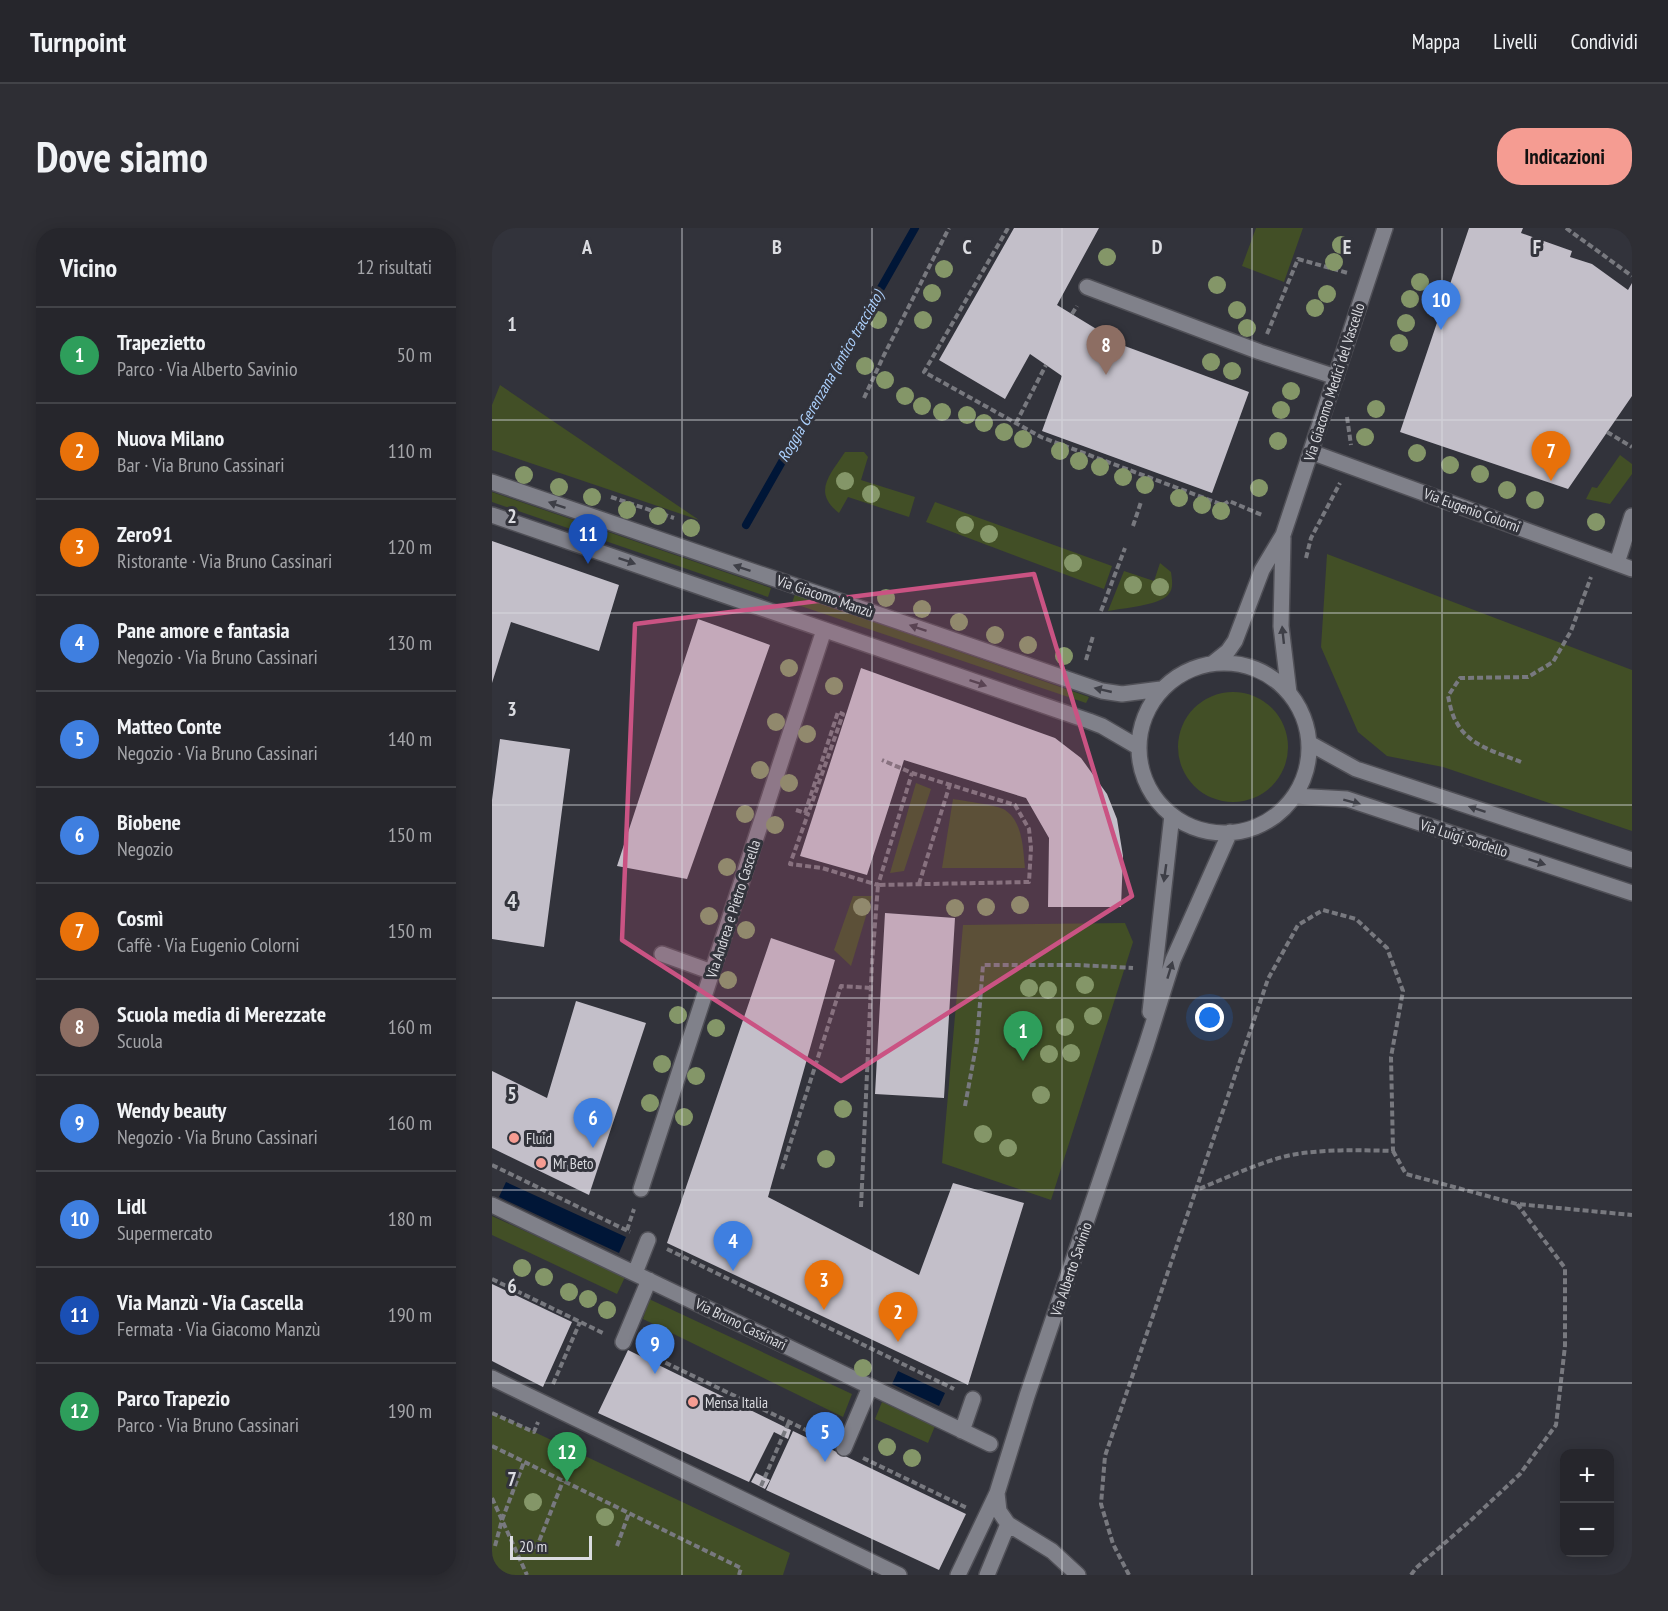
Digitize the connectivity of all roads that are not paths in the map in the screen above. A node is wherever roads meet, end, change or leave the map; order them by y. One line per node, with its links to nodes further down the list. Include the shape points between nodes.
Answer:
1 (1385, 228): 3 (street, Via Giacomo Medici del Vascello)
2 (1087, 287): 3 (street)
3 (1336, 377): 4 (street, Via Giacomo Medici del Vascello)
4 (1311, 452): 8 (street, Via Giacomo Medici del Vascello); 9 (street, Via Eugenio Colorni)
5 (492, 482): 13 (street, Via Giacomo Manzù, one-way to 5, via 1122,694 1102,691)
6 (492, 515): 11 (street, one-way to 11)
7 (1632, 516): 9 (street)
8 (1283, 535): 12 (street, Via Giacomo Medici del Vascello, via 1262,570 1235,641); 14 (street, Via Giacomo Medici del Vascello, one-way to 8, via 1281,626)
9 (1617, 563): 10 (street, Via Eugenio Colorni)
10 (1632, 569)
11 (824, 630): 16 (street, one-way to 16, via 1102,726); 23 (street, Via Andrea e Pietro Cascella)
12 (1213, 663): 13 (street, via 1185,672); 14 (street, via 1247,665 1277,681)
13 (1161, 689): 16 (street, via 1141,726)
14 (1289, 693): 15 (street, via 1306,725)
15 (1309, 743): 17 (street, via 1305,771); 20 (street, one-way to 15, via 1356,769)
16 (1138, 747): 18 (street, via 1147,785)
17 (1294, 796): 19 (street, via 1272,818); 21 (street, Via Luigi Sordello, one-way to 21, via 1347,799)
18 (1172, 815): 19 (street, via 1199,829); 24 (street, Via Alberto Savinio, one-way to 24)
19 (1230, 832): 24 (street, Via Alberto Savinio, one-way to 19, via 1173,960)
20 (1632, 860)
21 (1632, 893)
22 (662, 954): 23 (street)
23 (712, 972): 25 (street, Via Andrea e Pietro Cascella)
24 (1146, 1046): 37 (street, Via Alberto Savinio)
25 (641, 1188)
26 (492, 1205): 28 (street, Via Bruno Cassinari)
27 (648, 1240): 28 (street)
28 (634, 1273): 29 (street, Via Bruno Cassinari)
29 (649, 1280): 30 (street); 32 (street, Via Bruno Cassinari)
30 (623, 1342)
31 (492, 1378): 39 (street)
32 (870, 1387): 34 (street, Via Bruno Cassinari); 36 (street)
33 (973, 1399): 34 (street)
34 (962, 1431): 35 (street, Via Bruno Cassinari)
35 (990, 1444)
36 (844, 1449)
37 (997, 1493): 38 (street, via 999,1511); 40 (street, Via Alberto Savinio)
38 (1008, 1524): 41 (street); 42 (street, via 1052,1551)
39 (899, 1575)
40 (958, 1575)
41 (987, 1575)
42 (1078, 1575)

